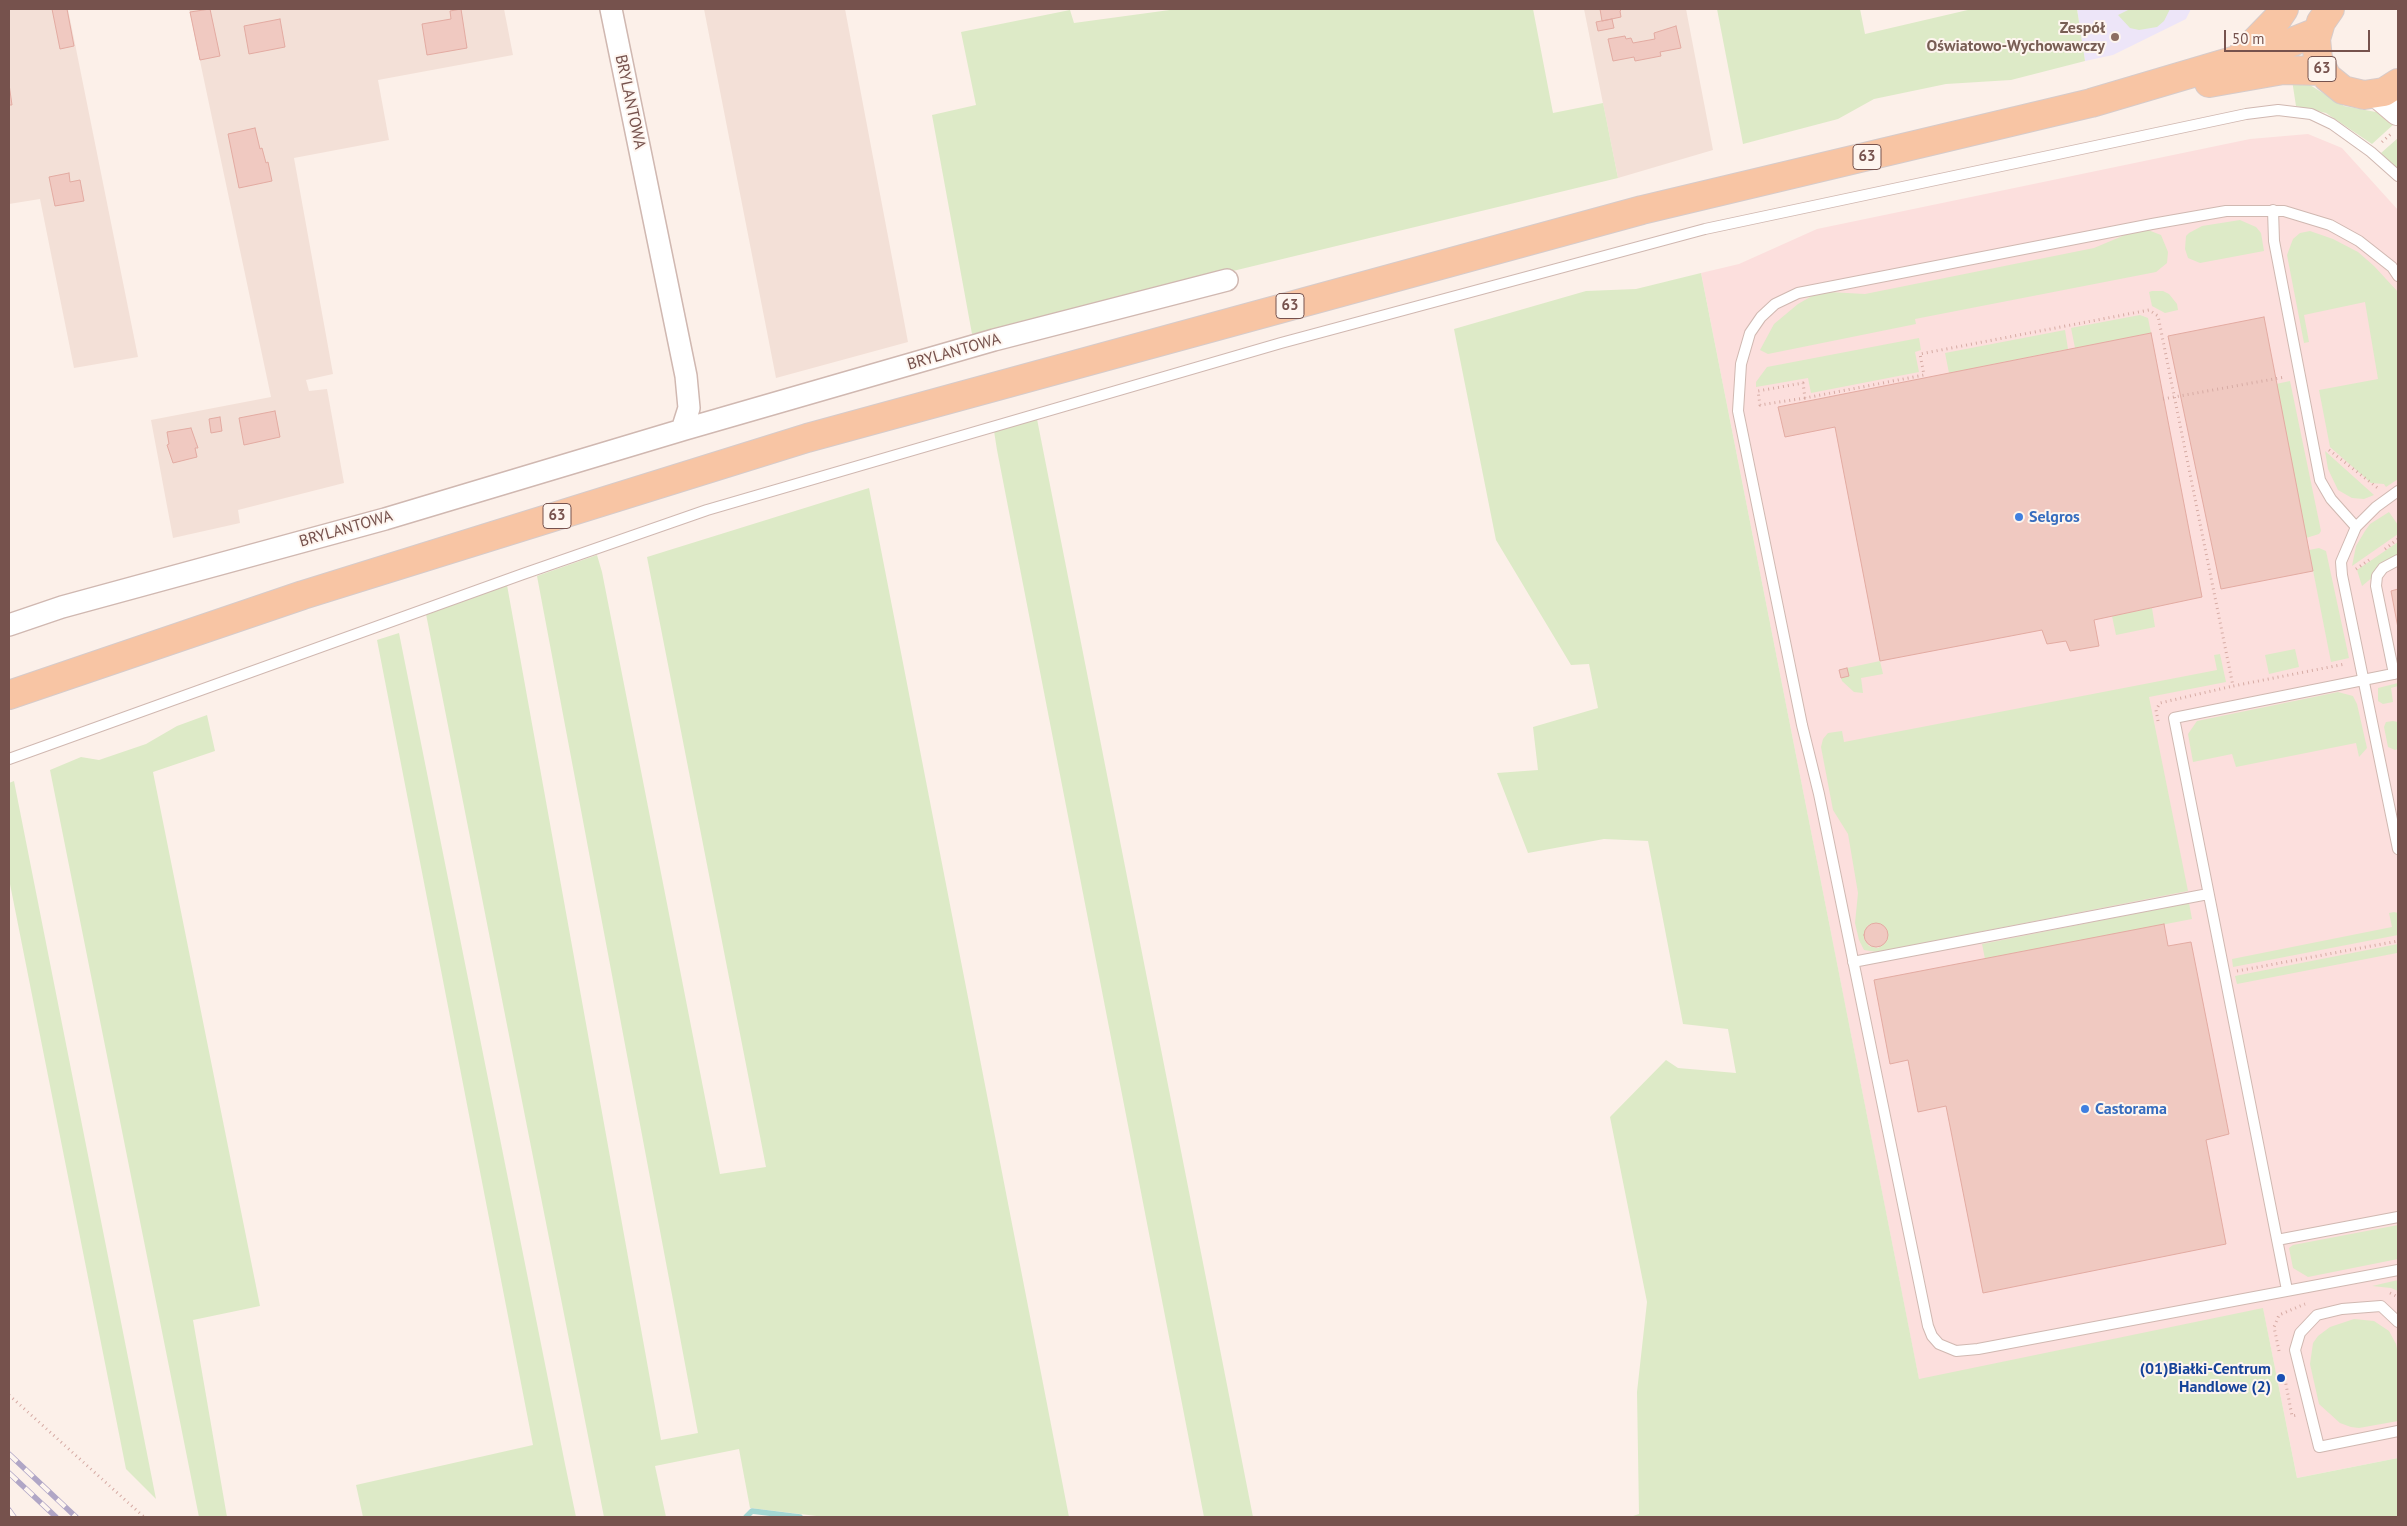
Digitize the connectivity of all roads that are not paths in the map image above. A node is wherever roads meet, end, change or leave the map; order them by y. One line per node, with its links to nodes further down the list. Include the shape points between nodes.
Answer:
1 (611, 9): 13 (street, BRYLANTOWA, via 686,376 689,408)
2 (2284, 9): 4 (main road)
3 (2324, 16): 4 (main road, 63, via 2277,48); 5 (main road, 63, via 2316,52)
4 (2239, 58): 7 (main road, 63)
5 (2323, 71): 6 (main road, 63, via 2343,90 2357,94); 7 (main road, 63, via 2283,70)
6 (2388, 89): 8 (main road)
7 (2092, 103): 20 (main road, 63, via 1642,210 807,438 303,595)
8 (2398, 111)
9 (2398, 176): 21 (lane, via 2332,124 2311,114 2278,110 1705,229 1281,343 707,510)
10 (2273, 210): 11 (lane, via 2330,225 2359,241 2392,267); 15 (lane, via 2274,241 2320,480 2331,499); 24 (lane, via 2226,211 1798,293 1775,304 1750,333 1741,364 1738,411)
11 (2398, 276)
12 (1227, 280): 13 (street, BRYLANTOWA, via 994,340)
13 (682, 430): 17 (street, BRYLANTOWA, via 385,519)
14 (2398, 491): 15 (lane)
15 (2356, 527): 19 (lane, via 2341,562)
16 (2398, 560): 18 (lane, via 2383,568 2377,576 2376,586)
17 (9, 625)
18 (2396, 673): 19 (lane)
19 (2364, 679): 22 (lane); 23 (lane, via 2174,718)
20 (9, 695)
21 (9, 759)
22 (2398, 849)
23 (2208, 894): 24 (lane); 26 (lane)
24 (1853, 962): 28 (lane, via 1928,1326 1939,1344 1956,1351 2015,1343)
25 (2398, 1217): 26 (lane)
26 (2277, 1240): 28 (lane)
27 (2398, 1270): 28 (lane)
28 (2286, 1290)
29 (2398, 1322): 30 (lane, via 2381,1306 2317,1315 2300,1333 2295,1350 2319,1448)
30 (2398, 1431)

